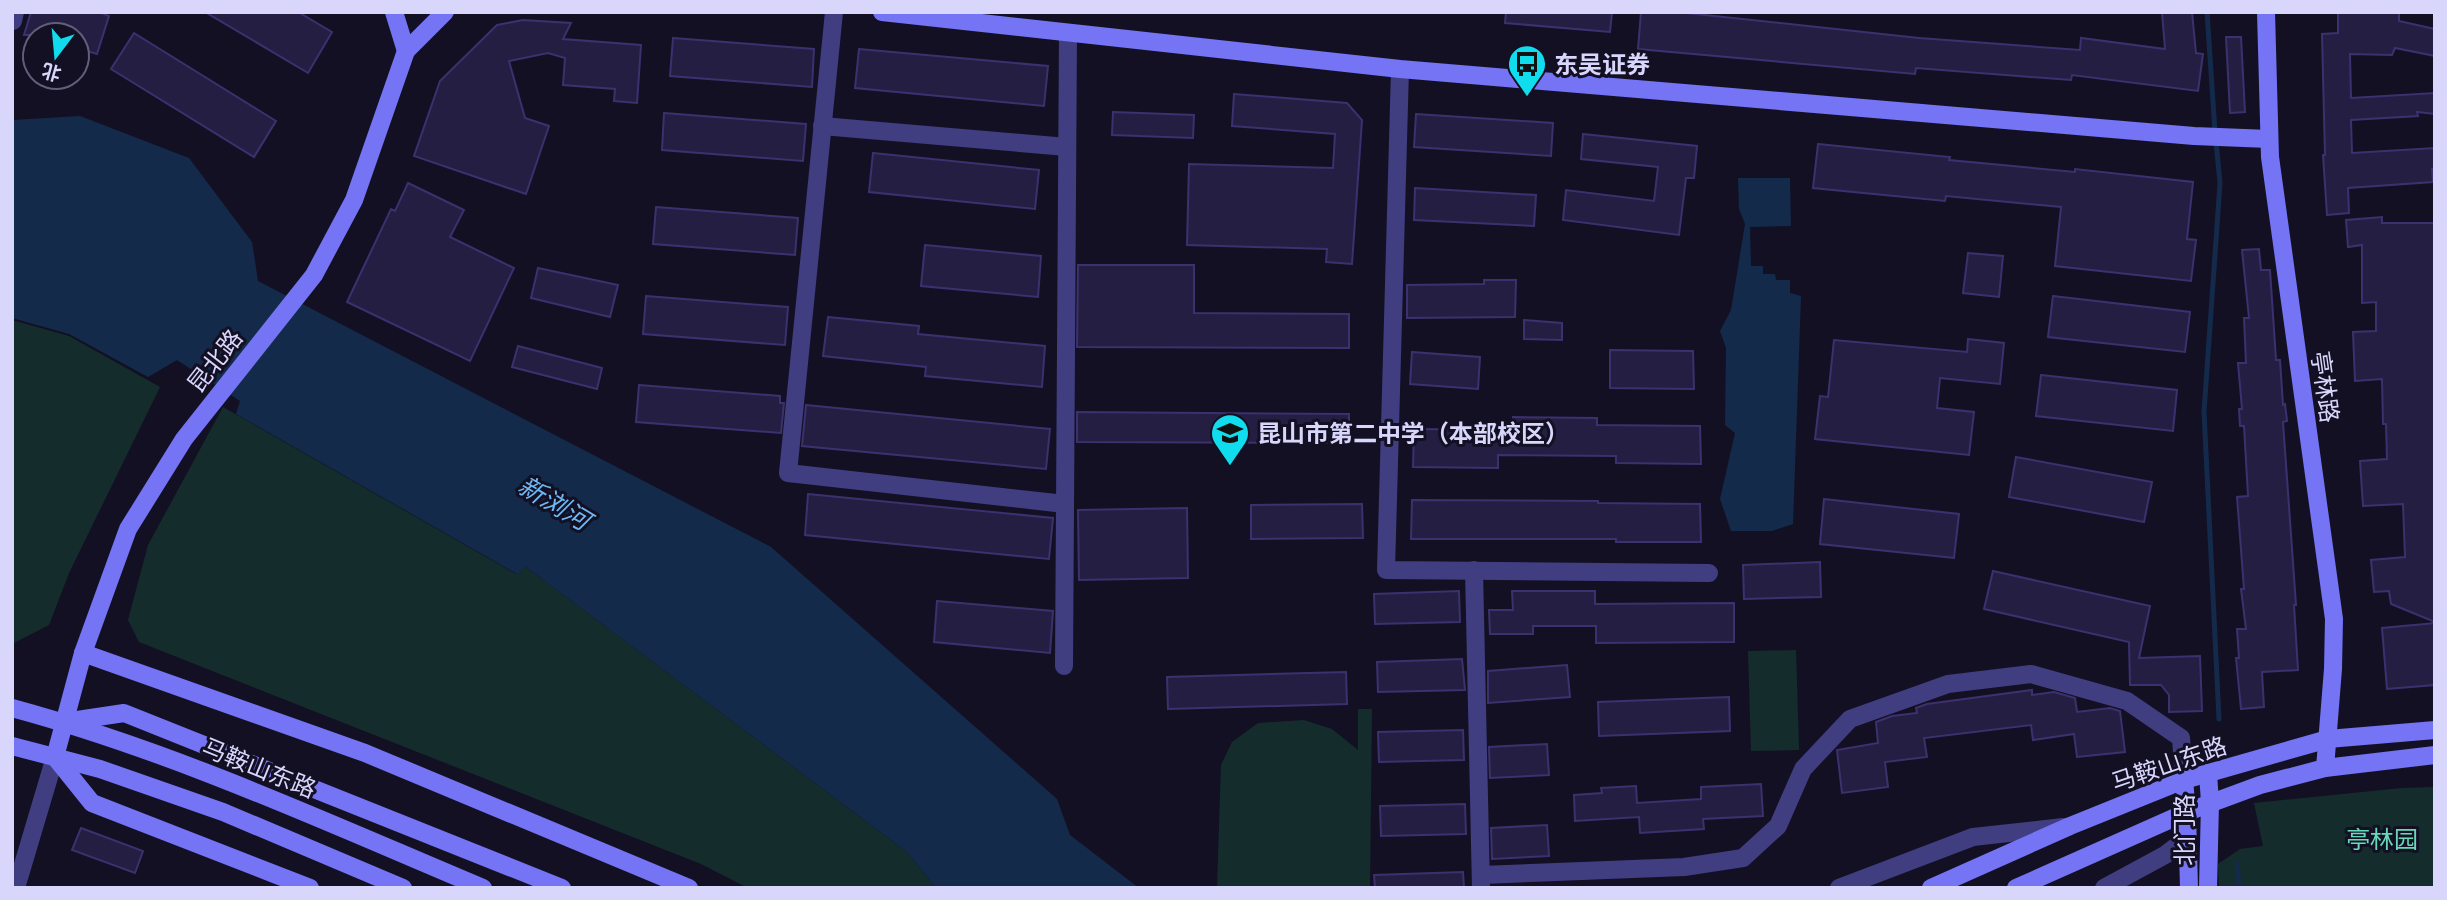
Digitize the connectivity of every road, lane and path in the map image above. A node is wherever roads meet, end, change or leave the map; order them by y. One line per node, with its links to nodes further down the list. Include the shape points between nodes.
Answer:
1 (394, 12): 7 (main road)
2 (445, 12): 7 (main road, 昆北路)
3 (834, 12): 9 (street)
4 (882, 12): 6 (main road)
5 (2266, 12): 10 (main road, 亭林路)
6 (1068, 33): 8 (main road); 11 (street)
7 (406, 51): 15 (main road, 昆北路, via 354,200 314,275 184,439 128,529)
8 (1400, 69): 10 (main road); 13 (street, via 1386,570)
9 (822, 126): 11 (street); 12 (street, via 788,472)
10 (2269, 139): 20 (main road, 亭林路, via 2334,619)
11 (1067, 147): 12 (street)
12 (1065, 504): 16 (street)
13 (1474, 570): 14 (street); 31 (street)
14 (1709, 573)
15 (83, 653): 18 (main road, 昆北路); 37 (main road, via 365,753)
16 (1064, 666)
17 (12, 708): 18 (main road, 马鞍山东路)
18 (64, 722): 23 (main road, 昆北路); 35 (main road, 马鞍山东路, via 215,776); 36 (main road, via 124,713)
19 (2435, 730): 20 (main road, 马鞍山东路)
20 (2328, 739): 24 (main road, 亭林路); 25 (main road, 马鞍山东路)
21 (12, 746): 23 (main road)
22 (2435, 755): 24 (main road, 马鞍山东路)
23 (54, 757): 32 (street); 33 (main road, via 92,803); 34 (main road, via 223,812)
24 (2325, 768): 27 (main road, 马鞍山东路)
25 (2208, 774): 26 (main road, 马鞍山东路); 27 (main road, 北门路)
26 (2184, 780): 28 (main road); 29 (main road, 马鞍山东路); 31 (street, via 2181,738 2127,701 2031,674 1948,684 1850,719 1802,769 1779,827 1743,858 1684,867)
27 (2210, 803): 28 (main road, 马鞍山东路); 43 (main road, 北门路)
28 (2187, 812): 30 (main road); 40 (main road, 马鞍山东路)
29 (2070, 826): 38 (street, via 1973,837); 39 (main road, 马鞍山东路)
30 (2186, 839): 41 (street); 42 (main road)
31 (1481, 881)
32 (16, 888)
33 (310, 888)
34 (403, 888)
35 (483, 888)
36 (562, 888)
37 (689, 888)
38 (1839, 888)
39 (1931, 888)
40 (2016, 888)
41 (2104, 888)
42 (2189, 888)
43 (2208, 888)

